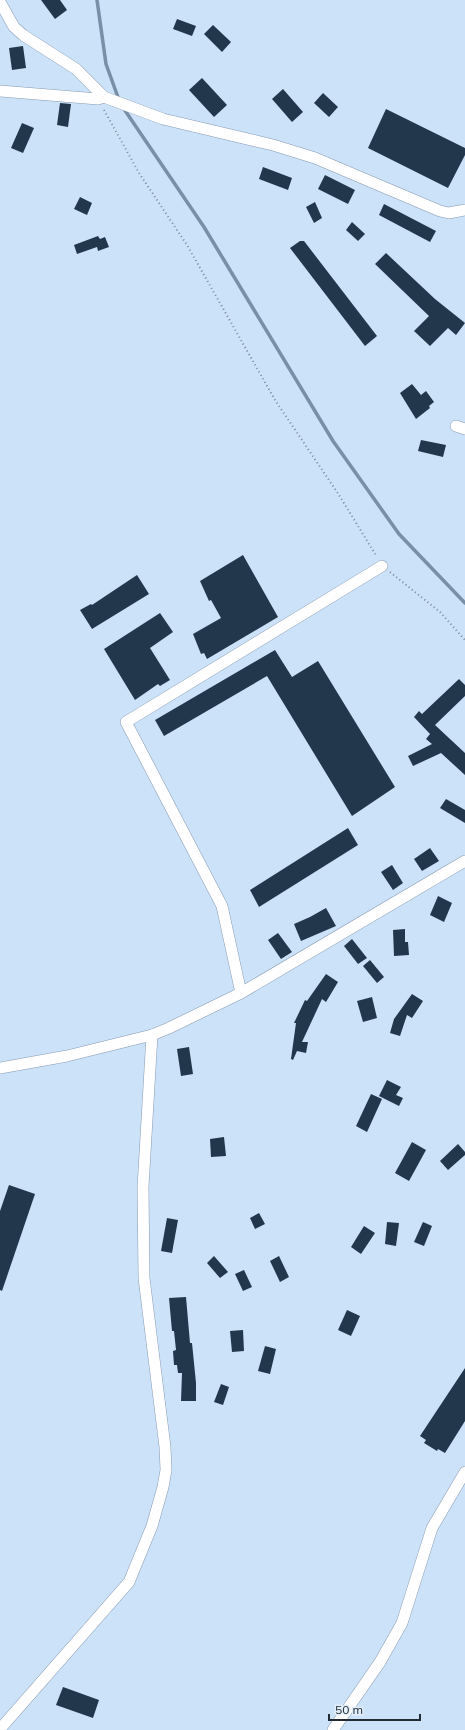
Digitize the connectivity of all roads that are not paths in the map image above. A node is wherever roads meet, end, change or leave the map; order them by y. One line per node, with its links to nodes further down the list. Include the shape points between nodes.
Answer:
1 (0, 2): 3 (street, via 14,26 23,35 76,69)
2 (0, 91): 3 (street)
3 (101, 98): 4 (street, via 163,119 273,145 315,158 440,211)
4 (465, 210)
5 (382, 566): 7 (street, via 126,722 222,906)
6 (465, 861): 7 (street)
7 (241, 992): 8 (street)
8 (152, 1035): 9 (street, via 67,1056); 11 (street, via 143,1187 144,1278 165,1447 166,1470 163,1487 152,1526 130,1582)
9 (0, 1068)
10 (465, 1472): 12 (street, via 432,1528 402,1623 380,1662)
11 (0, 1729)
12 (333, 1730)

